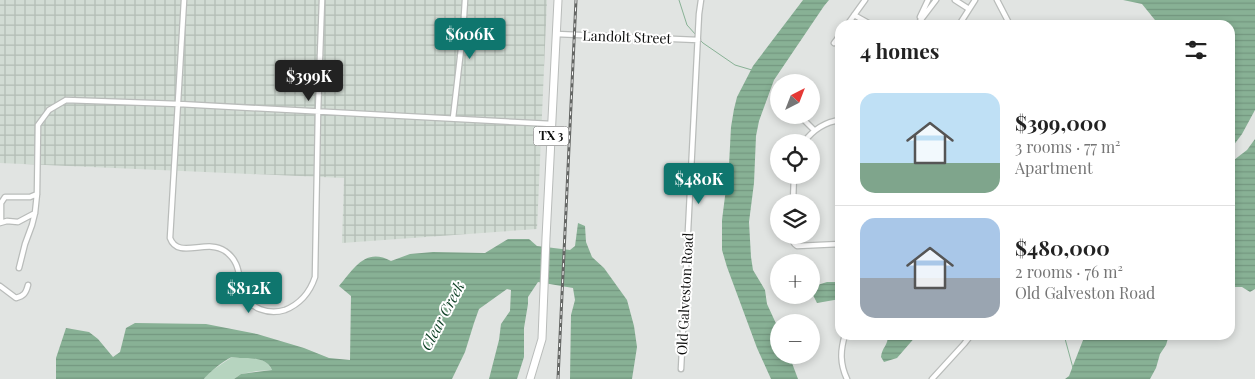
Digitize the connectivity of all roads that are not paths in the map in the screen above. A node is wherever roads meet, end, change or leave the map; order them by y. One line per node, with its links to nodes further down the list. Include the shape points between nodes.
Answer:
1 (184, 0): 22 (street)
2 (322, 0): 23 (street)
3 (465, 0): 24 (street)
4 (558, 0): 20 (main road, TX 3)
5 (701, 0): 21 (street, Old Galveston Road)
6 (865, 0): 13 (street)
7 (928, 0): 16 (street)
8 (936, 0): 17 (street)
9 (956, 0): 12 (street)
10 (975, 0): 12 (street)
11 (997, 0): 19 (street)
12 (969, 9): 18 (street)
13 (854, 15): 14 (street); 15 (street)
14 (850, 20)
15 (863, 20)
16 (919, 20)
17 (921, 20)
18 (962, 20)
19 (1007, 20)
20 (556, 34): 21 (street, Landolt Street); 26 (main road, TX 3)
21 (698, 40): 40 (street, Old Galveston Road)
22 (179, 104): 23 (street); 23 (street, via 171,241 181,249 211,246 226,252 236,264 248,300 270,312 298,302 309,291 315,277); 30 (street, via 66,100 49,110 38,125)
23 (318, 112): 24 (street)
24 (453, 118): 26 (street)
25 (835, 121): 28 (street)
26 (552, 124): 41 (main road, TX 3, via 542,339)
27 (808, 124): 28 (street)
28 (814, 130): 29 (street)
29 (811, 134)
30 (37, 194): 31 (street); 32 (street, via 5,197 1,203)
31 (35, 213): 32 (street, via 18,222); 35 (street)
32 (0, 223)
33 (794, 244): 34 (street)
34 (835, 244)
35 (20, 268)
36 (28, 285): 37 (street, via 26,293 16,298)
37 (0, 286)
38 (844, 340): 42 (street, via 841,361)
39 (968, 340): 43 (street)
40 (681, 369)
41 (530, 379)
42 (847, 379)
43 (932, 379)

